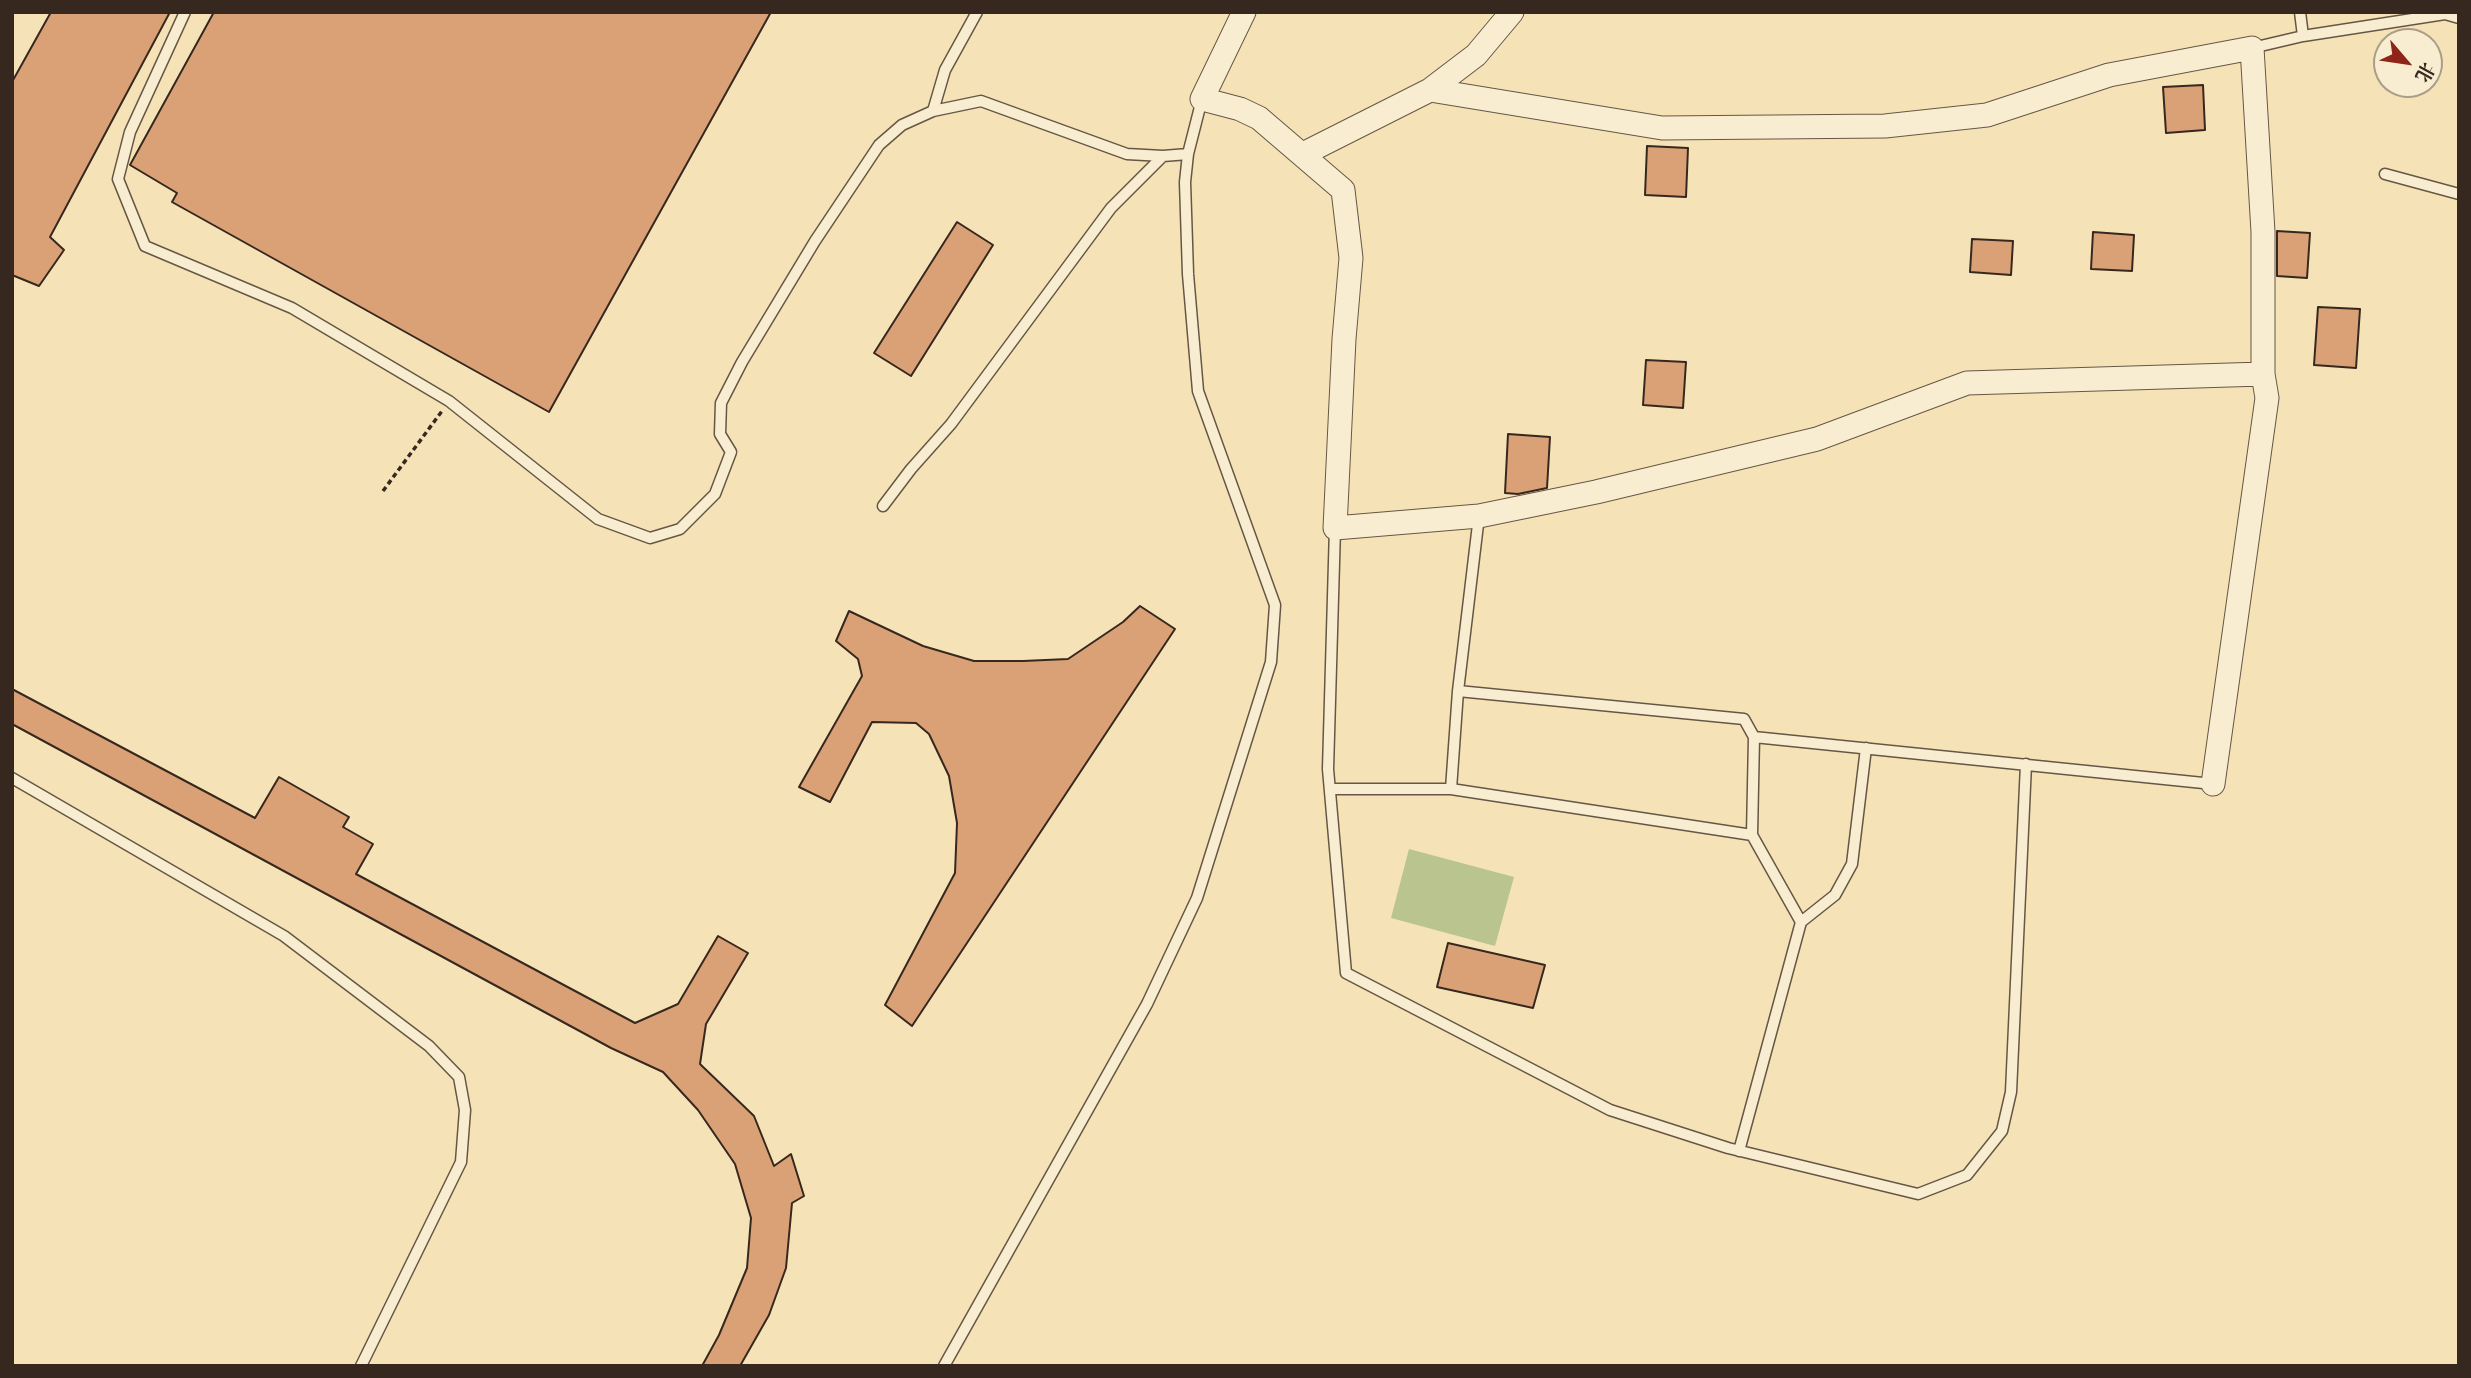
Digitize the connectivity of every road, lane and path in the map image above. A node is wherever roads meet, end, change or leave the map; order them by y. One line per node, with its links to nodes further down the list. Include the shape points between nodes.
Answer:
1 (185, 12): 18 (lane, via 131,132 118,179 145,246 292,307)
2 (977, 12): 11 (lane, via 946,70)
3 (1244, 12): 10 (street)
4 (1512, 12): 9 (street, via 1476,55)
5 (2301, 12): 7 (lane)
6 (2459, 19): 7 (lane, via 2445,14)
7 (2303, 36): 8 (lane)
8 (2252, 48): 9 (street, via 2109,75 1987,115 1885,126 1662,128); 17 (street, via 2263,232)
9 (1430, 90): 12 (street)
10 (1202, 99): 12 (street, via 1240,108); 13 (lane)
11 (933, 111): 14 (lane, via 981,101 1127,154); 18 (lane, via 902,125 879,145 808,252 721,403 720,434 731,452 715,494 680,529 650,538 598,519)
12 (1298, 149): 22 (street, via 1343,190 1351,258)
13 (1188, 154): 14 (lane); 35 (lane, via 1188,274 1198,391 1275,605 1271,662 1197,898 1147,1004)
14 (1163, 156): 20 (lane, via 1111,208 951,424)
15 (2385, 174): 16 (lane)
16 (2459, 194)
17 (2263, 374): 21 (street, via 1967,383 1817,439); 28 (street, via 2267,398)
18 (449, 401): 19 (path)
19 (383, 491)
20 (883, 506)
21 (1479, 516): 22 (street); 23 (lane)
22 (1335, 528): 29 (lane)
23 (1458, 691): 24 (lane, via 1744,719); 30 (lane)
24 (1754, 737): 25 (lane); 31 (lane)
25 (1866, 748): 26 (lane); 32 (lane, via 1852,864 1835,895)
26 (2026, 764): 28 (lane); 33 (lane, via 2011,1092 2002,1131 1968,1175 1918,1194)
27 (12, 778): 34 (lane, via 284,936 429,1046 459,1077 465,1110 461,1162)
28 (2213, 784)
29 (1330, 789): 30 (lane); 33 (lane, via 1346,974 1610,1110)
30 (1451, 789): 31 (lane)
31 (1752, 835): 32 (lane)
32 (1801, 922): 33 (lane)
33 (1739, 1151)
34 (361, 1366)
35 (944, 1366)

